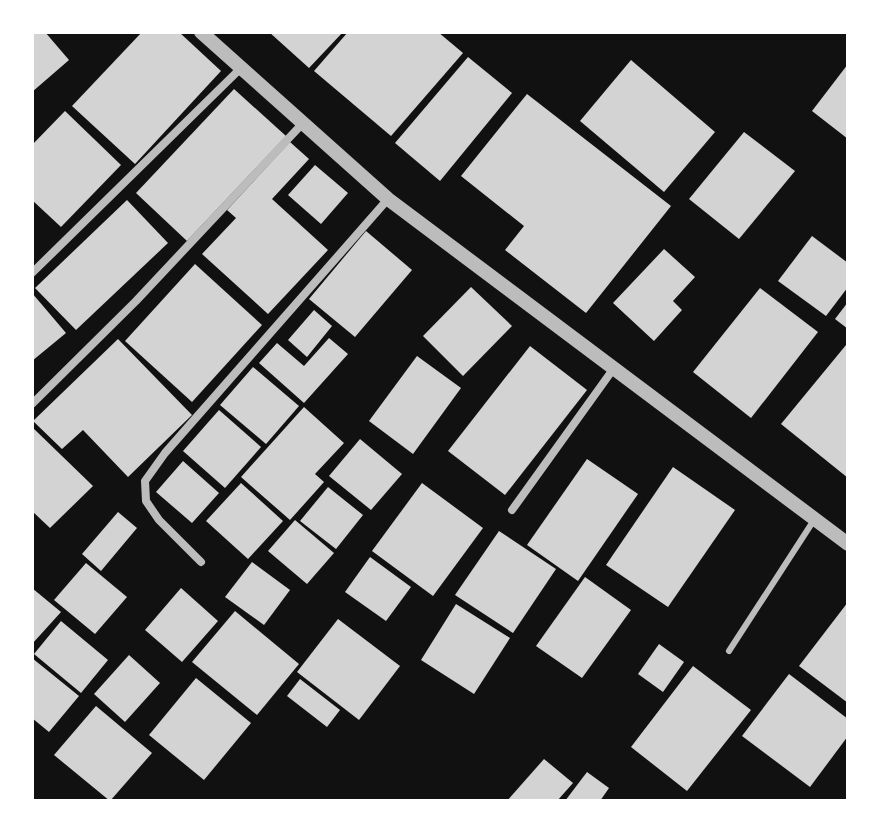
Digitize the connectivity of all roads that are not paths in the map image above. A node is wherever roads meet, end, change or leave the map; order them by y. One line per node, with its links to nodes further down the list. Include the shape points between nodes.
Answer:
1 (201, 32): 2 (street)
2 (242, 67): 3 (street); 5 (street)
3 (304, 122): 4 (street); 7 (street)
4 (388, 199): 6 (street); 11 (street, via 145,481 146,501 159,520)
5 (32, 273)
6 (614, 368): 8 (street); 9 (street)
7 (32, 404)
8 (512, 510)
9 (815, 519): 10 (street); 12 (lane)
10 (848, 544)
11 (201, 562)
12 (729, 651)

